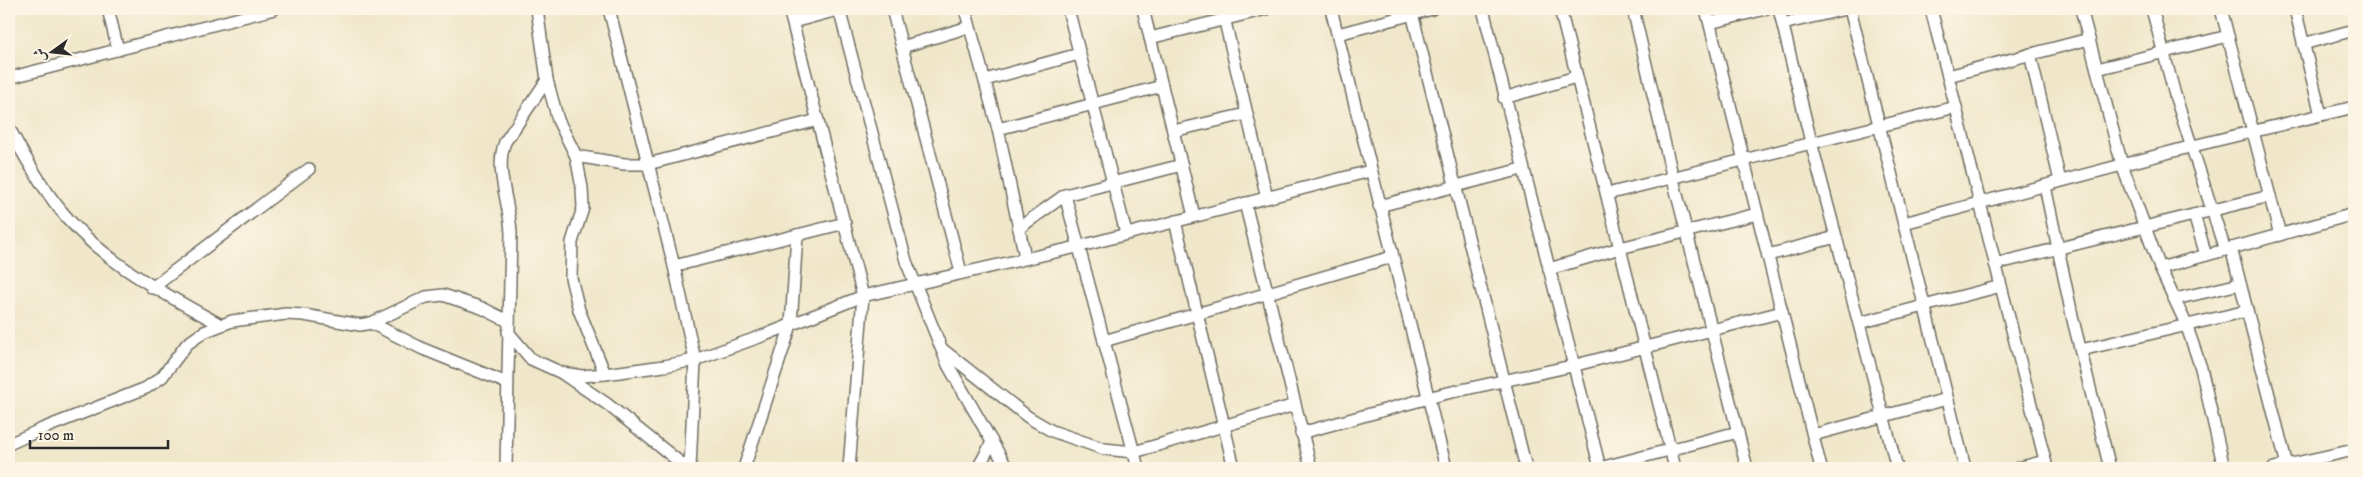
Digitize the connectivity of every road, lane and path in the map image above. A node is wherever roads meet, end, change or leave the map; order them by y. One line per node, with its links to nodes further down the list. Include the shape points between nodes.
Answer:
1 (108, 9): 42 (street)
2 (225, 9): 30 (street)
3 (274, 9): 30 (street)
4 (537, 9): 50 (street)
5 (789, 9): 31 (street)
6 (840, 9): 31 (street); 115 (street, via 906,261)
7 (892, 9): 41 (street)
8 (965, 9): 34 (street)
9 (1068, 9): 44 (street)
10 (1143, 9): 38 (street)
11 (1266, 9): 29 (street)
12 (1331, 9): 36 (street)
13 (1432, 9): 28 (street)
14 (1483, 9): 53 (street)
15 (1560, 9): 48 (street)
16 (1633, 9): 75 (street)
17 (1706, 9): 32 (street)
18 (1765, 9): 32 (street)
19 (1779, 9): 33 (street)
20 (1845, 9): 33 (street)
21 (1850, 9): 60 (street)
22 (1931, 9): 47 (street)
23 (2081, 9): 39 (street)
24 (2152, 9): 43 (street)
25 (2221, 9): 37 (street)
26 (2294, 9): 40 (street)
27 (612, 10): 69 (street)
28 (1412, 11): 36 (street); 78 (street)
29 (1223, 14): 38 (street); 57 (street)
30 (228, 21): 42 (street)
31 (793, 22): 59 (street)
32 (1710, 23): 68 (street)
33 (1783, 24): 65 (street)
34 (969, 27): 41 (street); 51 (street)
35 (2354, 30): 40 (street)
36 (1338, 34): 74 (street)
37 (2228, 36): 43 (street); 64 (street)
38 (1150, 38): 52 (street)
39 (2089, 39): 45 (street); 46 (street)
40 (2303, 44): 58 (street)
41 (902, 47): 114 (street)
42 (118, 50): 49 (street)
43 (2164, 52): 46 (street); 66 (street)
44 (1080, 54): 51 (street); 54 (street)
45 (2030, 54): 47 (street); 76 (street)
46 (2097, 69): 71 (street)
47 (1948, 76): 55 (street)
48 (1576, 77): 53 (street); 80 (street)
49 (9, 78)
50 (547, 80): 67 (street, via 558,120); 131 (street, via 501,153 511,226)
51 (984, 80): 62 (street)
52 (1162, 86): 54 (street); 63 (street)
53 (1504, 98): 73 (street)
54 (1093, 104): 62 (street); 77 (street)
55 (1956, 107): 60 (street); 84 (street)
56 (2354, 107): 58 (street)
57 (1246, 114): 63 (street); 83 (street)
58 (2321, 116): 64 (street)
59 (818, 120): 69 (street); 93 (street)
60 (1878, 126): 65 (street); 94 (street)
61 (9, 128): 118 (street, via 56,204 84,235)
62 (998, 129): 96 (street)
63 (1174, 131): 70 (street)
64 (2254, 132): 66 (street); 82 (street)
65 (1811, 142): 68 (street); 101 (street)
66 (2193, 146): 71 (street); 87 (street)
67 (576, 156): 69 (street, via 624,164); 140 (street, via 583,200 572,242 571,278 579,310)
68 (1743, 159): 75 (street); 88 (street)
69 (648, 164): 111 (street)
70 (1182, 165): 77 (street); 91 (street)
71 (2122, 165): 76 (street); 95 (street)
72 (309, 169): 118 (street)
73 (1522, 169): 78 (street); 113 (street)
74 (1370, 171): 83 (street); 86 (street)
75 (1673, 178): 80 (street); 97 (street)
76 (2060, 182): 79 (street)
77 (1113, 183): 81 (street); 98 (street)
78 (1456, 186): 86 (street); 141 (street)
79 (2045, 186): 84 (street); 103 (street)
80 (1607, 194): 104 (street)
81 (1065, 195): 96 (street); 102 (street)
82 (2270, 196): 87 (street); 100 (street)
83 (1267, 198): 85 (street)
84 (1980, 202): 94 (street); 110 (street)
85 (1245, 203): 91 (street); 119 (street)
86 (1379, 206): 109 (street)
87 (2213, 210): 90 (street); 105 (street)
88 (1757, 214): 97 (street); 106 (street)
89 (2354, 214): 100 (street)
90 (2194, 215): 95 (street); 107 (street)
91 (1194, 216): 92 (street)
92 (1175, 221): 98 (street); 125 (street)
93 (845, 223): 99 (street); 120 (street)
94 (1904, 223): 122 (street)
95 (2144, 226): 103 (street); 112 (street)
96 (1019, 228): 108 (street)
97 (1686, 232): 104 (street); 132 (street)
98 (1126, 233): 102 (street)
99 (797, 235): 111 (street); 130 (street)
100 (2280, 235): 105 (street)
101 (1836, 237): 106 (street); 127 (street)
102 (1077, 247): 108 (street); 133 (street)
103 (2059, 247): 110 (street); 136 (street)
104 (1620, 248): 113 (street); 134 (street)
105 (2228, 249): 107 (street); 116 (street)
106 (1768, 255): 124 (street)
107 (2206, 255): 112 (street)
108 (1025, 257): 114 (street)
109 (1392, 257): 119 (street); 143 (street)
110 (1995, 264): 117 (street)
111 (674, 266): 137 (street)
112 (2160, 268): 121 (street)
113 (1549, 269): 138 (street)
114 (961, 272): 115 (street)
115 (915, 284): 120 (street); 135 (street)
116 (2240, 284): 121 (street); 123 (street)
117 (2001, 286): 122 (street); 156 (street)
118 (152, 288): 129 (street)
119 (1268, 294): 125 (street); 145 (street)
120 (863, 296): 130 (street); 161 (street)
121 (2175, 299): 128 (street)
122 (1925, 307): 127 (street); 144 (street)
123 (2247, 311): 128 (street); 157 (street)
124 (1782, 312): 132 (street); 150 (street)
125 (1197, 315): 133 (street); 147 (street)
126 (371, 323): 129 (street, via 349,324 286,314); 131 (street, via 417,301 443,295 482,308); 142 (street, via 423,350)
127 (1859, 323): 146 (street)
128 (2186, 324): 136 (street); 177 (street, via 2201,368)
129 (221, 325): 152 (street, via 187,344 162,376 146,388)
130 (791, 325): 137 (street); 160 (street)
131 (508, 326): 139 (street, via 530,359); 142 (street)
132 (1712, 330): 134 (street); 148 (street)
133 (1104, 340): 155 (street)
134 (1643, 346): 138 (street); 153 (street)
135 (941, 348): 151 (street); 155 (street, via 1028,417 1052,432 1104,449)
136 (2081, 350): 176 (street)
137 (695, 360): 140 (street); 159 (street)
138 (1572, 366): 141 (street); 169 (street)
139 (562, 373): 140 (street, via 582,376); 159 (street)
140 (605, 374)
141 (1504, 382): 143 (street); 168 (street)
142 (507, 383): 158 (street)
143 (1428, 398): 149 (street); 167 (street)
144 (1947, 399): 146 (street); 174 (street)
145 (1295, 405): 147 (street); 149 (street)
146 (1883, 417): 150 (street); 173 (street)
147 (1224, 426): 155 (street); 165 (street)
148 (1738, 432): 153 (street); 171 (street)
149 (1301, 433): 166 (street)
150 (1813, 435): 172 (street)
151 (992, 442): 162 (street); 163 (street)
152 (9, 444)
153 (1670, 448): 169 (street); 170 (street)
154 (2354, 450): 157 (street)
155 (1134, 452): 164 (street)
156 (2046, 465): 175 (street)
157 (2287, 465): 178 (street)
158 (506, 468)
159 (689, 468)
160 (744, 468)
161 (849, 468)
162 (978, 468)
163 (1007, 468)
164 (1138, 468)
165 (1234, 468)
166 (1311, 468)
167 (1446, 468)
168 (1526, 468)
169 (1600, 468)
170 (1675, 468)
171 (1747, 468)
172 (1821, 468)
173 (1897, 468)
174 (1965, 468)
175 (2018, 468)
176 (2110, 468)
177 (2224, 468)
178 (2274, 468)

